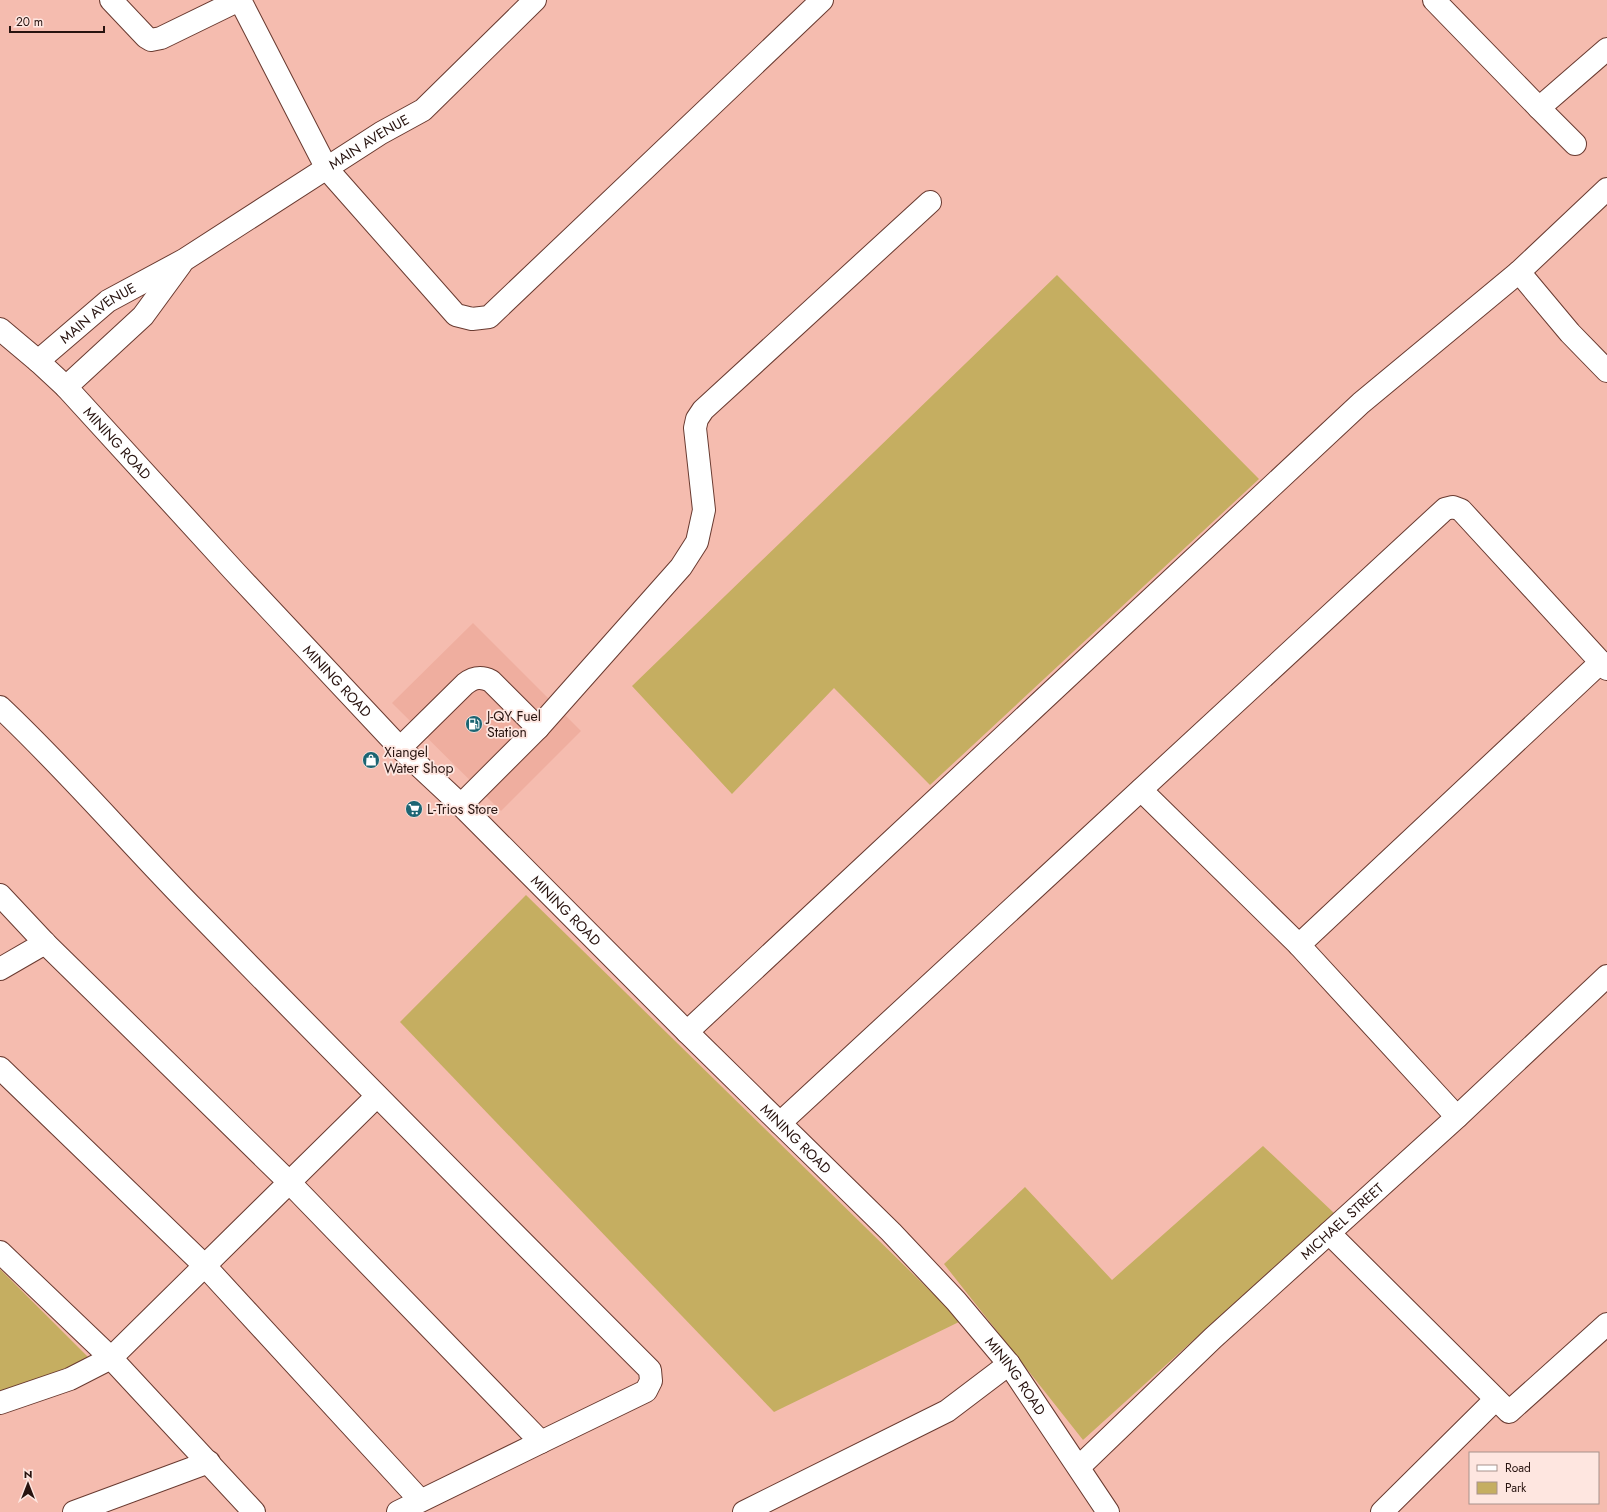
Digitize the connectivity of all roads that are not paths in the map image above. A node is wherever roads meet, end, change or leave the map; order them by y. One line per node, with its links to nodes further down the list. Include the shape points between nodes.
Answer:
1 (111, 0): 2 (street, via 151,40 161,38)
2 (240, 0): 9 (street)
3 (535, 0): 9 (street, MAIN AVENUE, via 423,110 381,133)
4 (822, 0): 9 (street, via 489,317 472,319 456,315)
5 (1434, 0): 7 (street)
6 (1607, 49): 7 (street)
7 (1539, 108): 8 (street)
8 (1576, 144)
9 (327, 169): 12 (street, MAIN AVENUE)
10 (1607, 189): 13 (street)
11 (930, 202): 20 (street, via 703,410 695,428 704,510 697,542 681,567)
12 (184, 260): 15 (street, MAIN AVENUE, via 108,301); 17 (street, MAIN AVENUE, via 143,316)
13 (1519, 272): 16 (street, via 1570,333); 29 (street, via 1361,403)
14 (0, 329): 15 (street, MINING ROAD)
15 (38, 361): 17 (street, MINING ROAD)
16 (1607, 371)
17 (66, 387): 21 (street, MINING ROAD)
18 (1604, 666): 22 (street, via 1461,510 1445,509); 26 (street)
19 (0, 707): 31 (street, via 35,740 148,863)
20 (538, 728): 21 (street, via 491,681 478,677 465,684); 23 (street)
21 (400, 748): 23 (street, MINING ROAD)
22 (1141, 790): 26 (street); 33 (street)
23 (461, 805): 29 (street, MINING ROAD)
24 (0, 895): 25 (street)
25 (45, 943): 27 (street); 34 (street)
26 (1299, 945): 32 (street)
27 (0, 968)
28 (1607, 976): 32 (street, MICHAEL STREET)
29 (687, 1032): 33 (street, MINING ROAD)
30 (0, 1068): 37 (street)
31 (377, 1096): 34 (street); 43 (street, via 650,1370 651,1381 646,1391)
32 (1457, 1117): 35 (street, MICHAEL STREET)
33 (780, 1123): 40 (street, MINING ROAD, via 891,1232 956,1301)
34 (290, 1183): 37 (street); 43 (street)
35 (1329, 1233): 41 (street); 45 (street, MICHAEL STREET, via 1213,1338)
36 (0, 1252): 39 (street)
37 (205, 1266): 39 (street); 46 (street)
38 (1607, 1324): 41 (street, via 1510,1412)
39 (111, 1358): 42 (street, via 70,1379); 44 (street)
40 (1009, 1364): 45 (street, MINING ROAD); 50 (street, via 947,1411)
41 (1495, 1400): 52 (street)
42 (0, 1403)
43 (541, 1442): 46 (street)
44 (209, 1462): 47 (street); 48 (street)
45 (1079, 1467): 51 (street, MINING ROAD)
46 (420, 1500): 49 (street)
47 (74, 1512)
48 (254, 1512)
49 (398, 1512)
50 (744, 1512)
51 (1108, 1512)
52 (1382, 1512)

